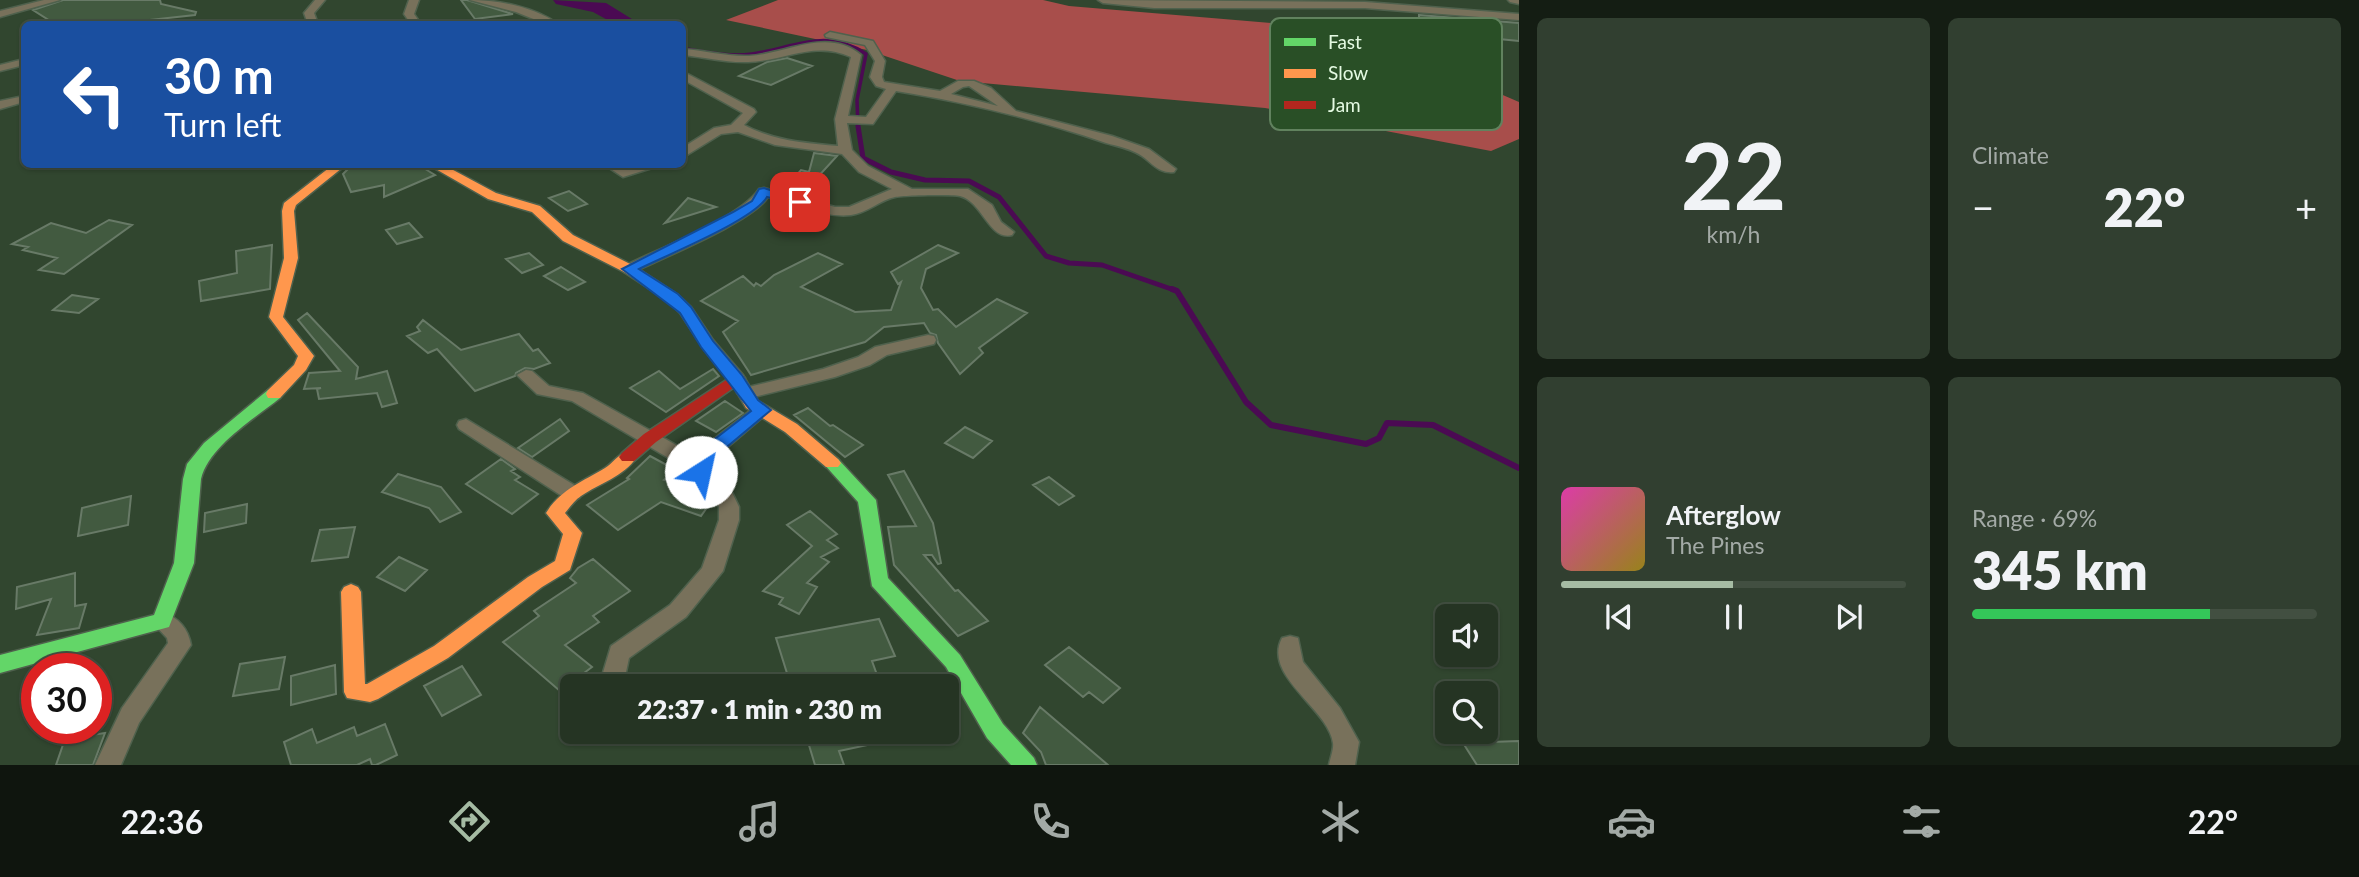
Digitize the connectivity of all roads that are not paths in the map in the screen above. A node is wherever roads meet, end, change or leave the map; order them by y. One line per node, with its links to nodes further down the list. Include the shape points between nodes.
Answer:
1 (55, 0): 9 (street)
2 (320, 0): 13 (street, via 309,13)
3 (414, 0): 14 (street, via 409,14)
4 (475, 0): 15 (street)
5 (1103, 0): 8 (street, via 1137,5)
6 (1513, 0): 7 (street)
7 (1519, 1)
8 (1237, 2): 12 (street, via 1276,7 1374,5)
9 (25, 9): 10 (street); 11 (street)
10 (0, 14)
11 (36, 17)
12 (1519, 17)
13 (312, 21)
14 (414, 21)
15 (545, 21)
16 (798, 36): 23 (street, via 827,34 869,43 880,61 876,77 880,84)
17 (763, 45): 18 (street)
18 (745, 50)
19 (686, 52): 28 (street, via 746,59 800,46 845,49 856,55 856,64)
20 (21, 63): 21 (street)
21 (0, 68)
22 (686, 76): 29 (street, via 750,112)
23 (893, 87): 24 (street); 28 (street, via 869,121)
24 (942, 95): 27 (street); 27 (street, via 961,83 975,83)
25 (21, 100): 26 (street)
26 (0, 106)
27 (1017, 117): 36 (street, via 1121,143 1145,152)
28 (841, 119): 30 (street)
29 (739, 128): 30 (street, via 770,140); 31 (street, via 718,131)
30 (845, 151): 37 (street, via 867,174)
31 (686, 152)
32 (336, 168): 49 (street, via 290,203 288,211 291,258 276,317 306,356 305,363 293,379 219,437 197,461 182,573)
33 (440, 168): 39 (street, via 492,196 536,209 568,238)
34 (615, 168): 35 (street, via 623,173)
35 (643, 168)
36 (1169, 169)
37 (910, 192): 38 (street, via 962,192 987,208 995,224); 39 (street, via 892,193 850,211 764,192 757,203 738,215)
38 (1007, 232)
39 (629, 269): 42 (street, via 686,310)
40 (928, 340): 42 (street, via 899,345 829,373 771,389)
41 (526, 374): 45 (street, via 543,390 577,397)
42 (741, 386): 43 (street, via 752,404); 45 (street)
43 (762, 410): 46 (street, via 700,460); 54 (street, via 826,457 867,500 879,581 953,661 995,731)
44 (466, 425): 47 (street)
45 (650, 438): 46 (street); 47 (street, via 613,471)
46 (701, 472): 52 (street, via 720,488 729,507 712,572 678,611 619,653)
47 (572, 493): 48 (street, via 555,513 573,533 564,565 440,652 370,693 355,692)
48 (351, 592)
49 (162, 621): 51 (street); 53 (street, via 178,634 180,645 120,731)
50 (1290, 645): 55 (street, via 1292,665 1346,742)
51 (0, 664)
52 (614, 674)
53 (108, 765)
54 (1026, 765)
55 (1342, 765)

